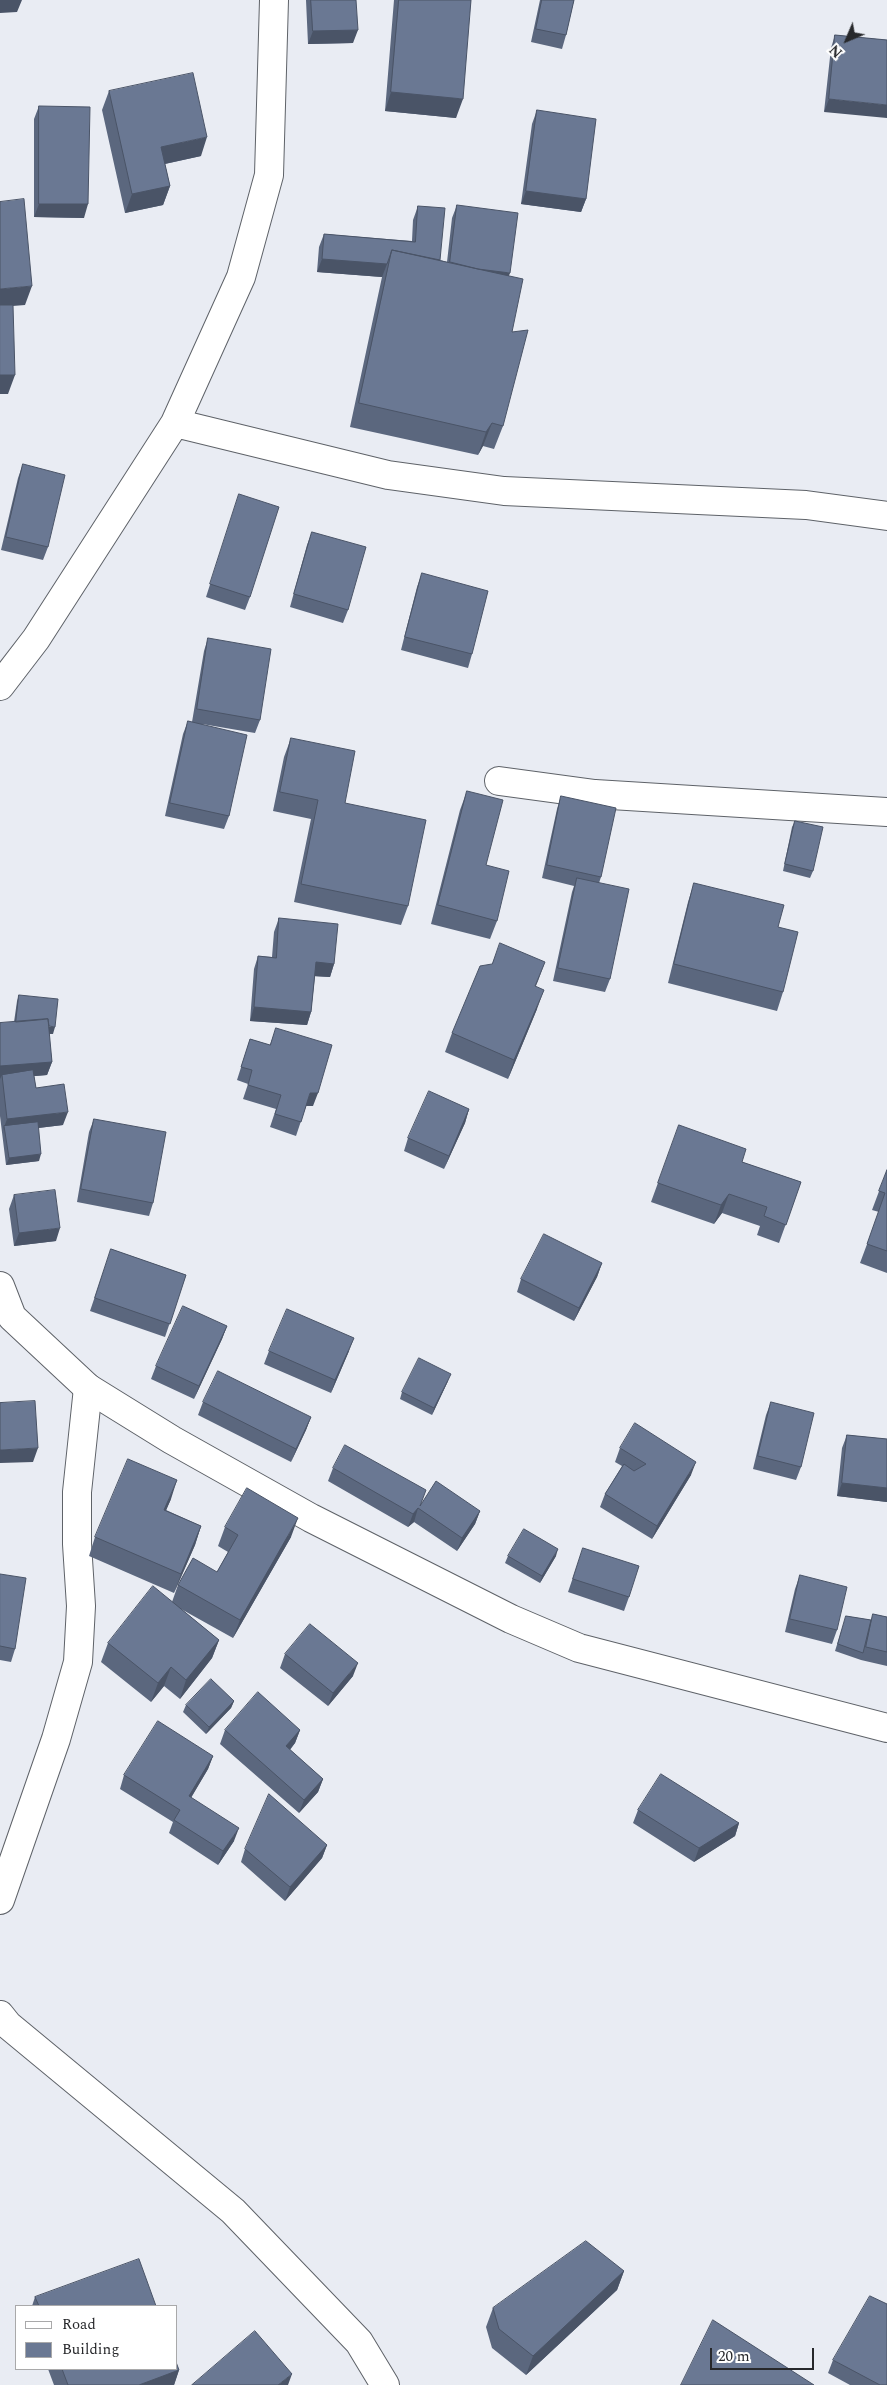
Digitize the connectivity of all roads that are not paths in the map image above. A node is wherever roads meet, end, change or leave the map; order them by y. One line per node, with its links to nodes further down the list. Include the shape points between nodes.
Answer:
1 (274, 0): 2 (street, via 269,175 241,277)
2 (176, 423): 3 (street, via 388,475 504,491 806,505); 4 (street, via 36,639)
3 (887, 516)
4 (0, 686)
5 (498, 781): 6 (street, via 595,794)
6 (887, 812)
7 (0, 1286): 8 (street)
8 (6, 1318): 9 (street)
9 (88, 1388): 10 (street, via 172,1440 311,1518 511,1619 578,1648); 11 (street, via 77,1492 81,1606 78,1662 56,1739)
10 (887, 1728)
11 (0, 1900)
12 (0, 2015): 13 (street, via 233,2211 359,2342)
13 (385, 2385)

